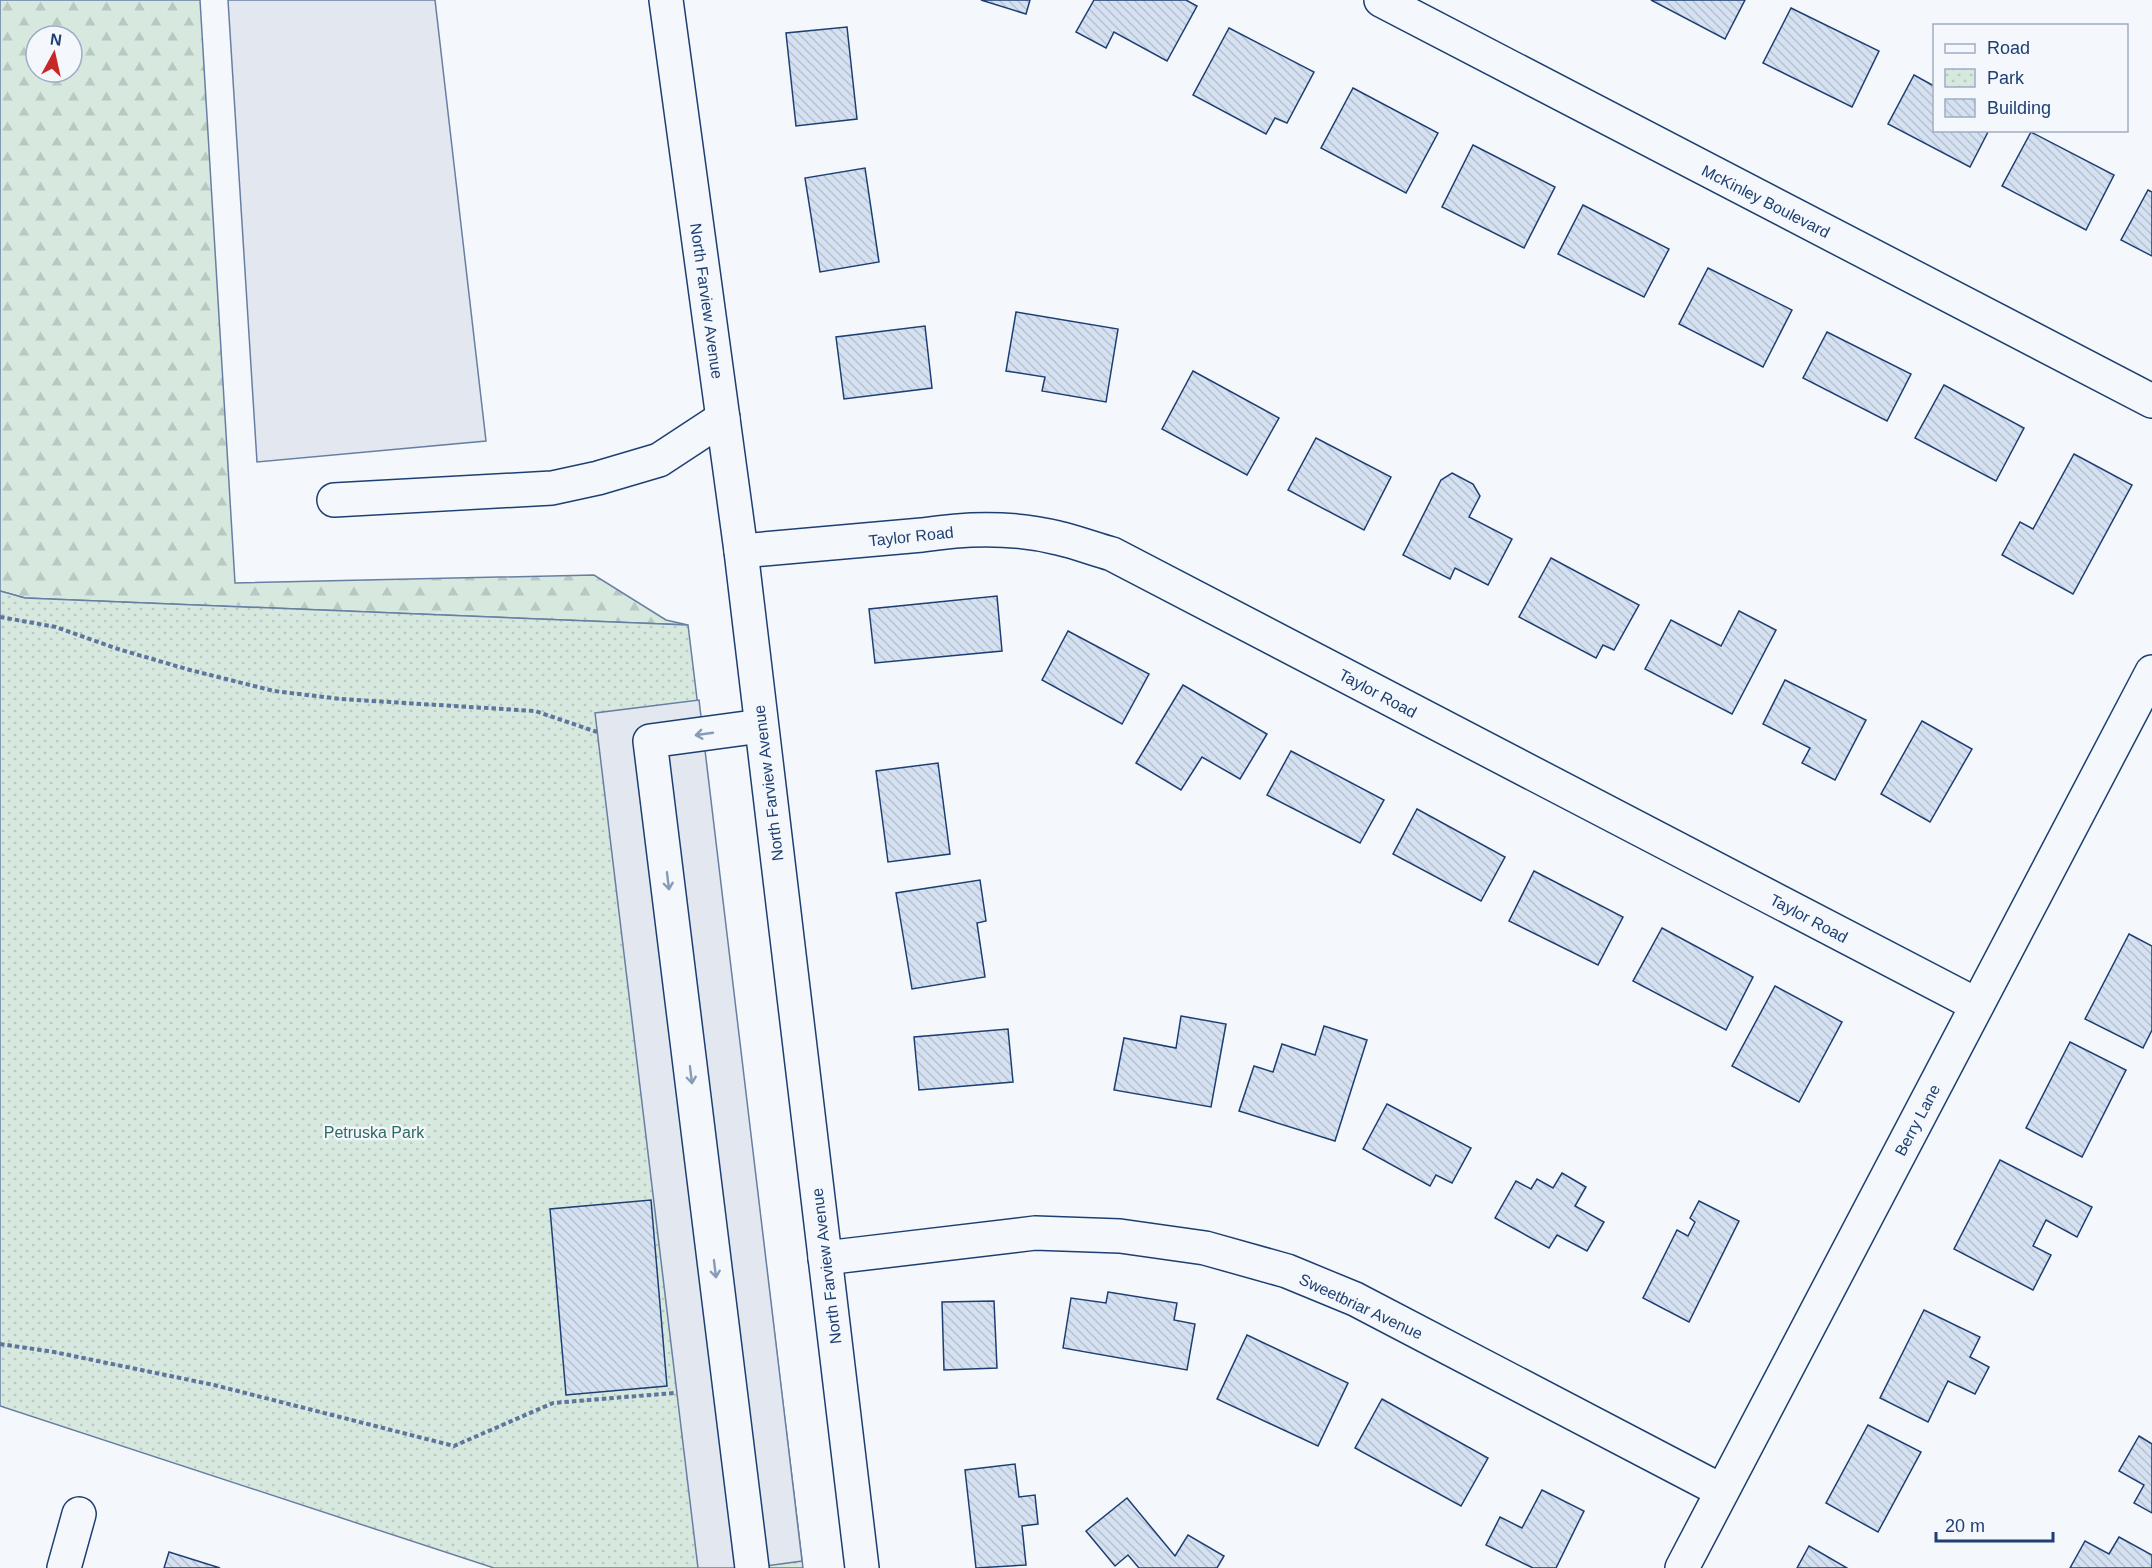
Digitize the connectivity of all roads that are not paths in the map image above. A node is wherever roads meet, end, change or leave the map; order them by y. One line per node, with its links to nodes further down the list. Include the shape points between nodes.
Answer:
1 (666, 0): 4 (street, North Farview Avenue)
2 (1381, 0): 3 (street, McKinley Boulevard)
3 (2152, 401)
4 (723, 418): 5 (street, via 659,460 552,488); 6 (street, North Farview Avenue)
5 (334, 500)
6 (741, 551): 8 (street, North Farview Avenue); 9 (street, Taylor Road, via 1000,529 1057,537 1112,554)
7 (2152, 672): 9 (street, Berry Lane)
8 (761, 726): 10 (street, North Farview Avenue); 14 (street, one-way to 14, via 650,741)
9 (1977, 1005): 11 (street, Berry Lane)
10 (825, 1258): 11 (street, Sweetbriar Avenue, via 1035,1233 1120,1236 1205,1248 1287,1271 1355,1299); 15 (street, North Farview Avenue)
11 (1722, 1491): 16 (street, Berry Lane)
12 (79, 1514): 13 (street)
13 (64, 1568)
14 (752, 1568)
15 (862, 1568)
16 (1682, 1568)

